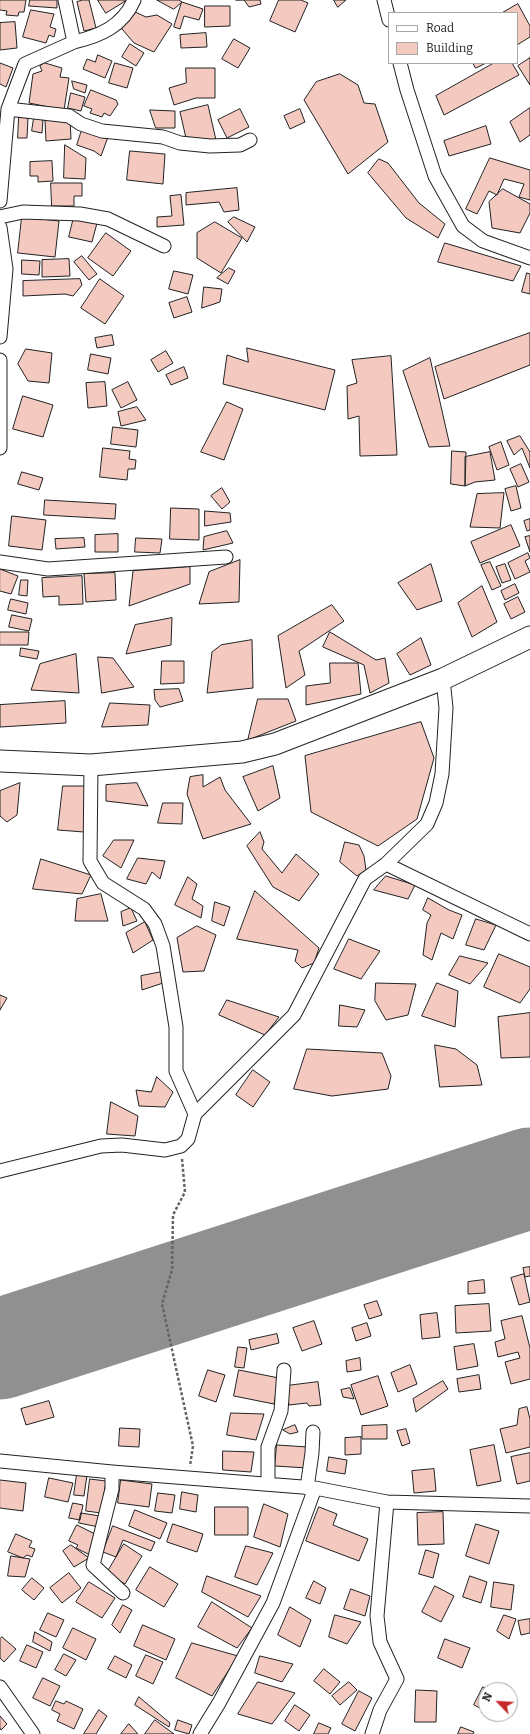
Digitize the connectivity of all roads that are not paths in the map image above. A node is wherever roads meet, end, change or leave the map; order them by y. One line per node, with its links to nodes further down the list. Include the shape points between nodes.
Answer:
1 (65, 0): 5 (street)
2 (134, 0): 5 (street, via 132,7 110,30)
3 (384, 0): 4 (street)
4 (388, 16)
5 (74, 42): 7 (street, via 25,64)
6 (400, 64): 13 (street, via 435,176 464,226 483,241)
7 (8, 109): 8 (street, via 69,116 81,124 102,131 163,137 180,143 217,146 240,145); 9 (street)
8 (250, 140)
9 (0, 201)
10 (0, 217): 12 (street, via 23,212 80,214 108,219)
11 (0, 227): 14 (street, via 6,269)
12 (164, 246)
13 (530, 258)
14 (0, 337)
15 (0, 360): 16 (street)
16 (0, 448)
17 (226, 557): 18 (street, via 48,569)
18 (0, 562)
19 (530, 636): 20 (main road)
20 (443, 679): 22 (main road, via 275,744 255,749); 23 (street, via 446,708 442,774 436,803 427,824)
21 (0, 761): 22 (main road)
22 (91, 765): 25 (street, via 90,861 103,883 144,909 155,924 163,946 176,1027 176,1071)
23 (386, 864): 24 (street); 25 (street, via 365,880 294,1015)
24 (530, 934)
25 (195, 1114): 26 (street, via 188,1140 181,1146 165,1150 122,1145 101,1146)
26 (0, 1171)
27 (284, 1370): 31 (street, via 281,1411 268,1447)
28 (313, 1432): 32 (street)
29 (0, 1461): 30 (street)
30 (112, 1472): 31 (street); 35 (street, via 112,1489 93,1566)
31 (268, 1484): 32 (street)
32 (311, 1488): 33 (street); 38 (street, via 273,1603)
33 (387, 1502): 34 (street); 39 (street, via 377,1616 380,1642 397,1679 380,1710)
34 (530, 1506)
35 (123, 1593)
36 (0, 1687): 37 (street)
37 (33, 1734)
38 (200, 1734)
39 (372, 1734)

